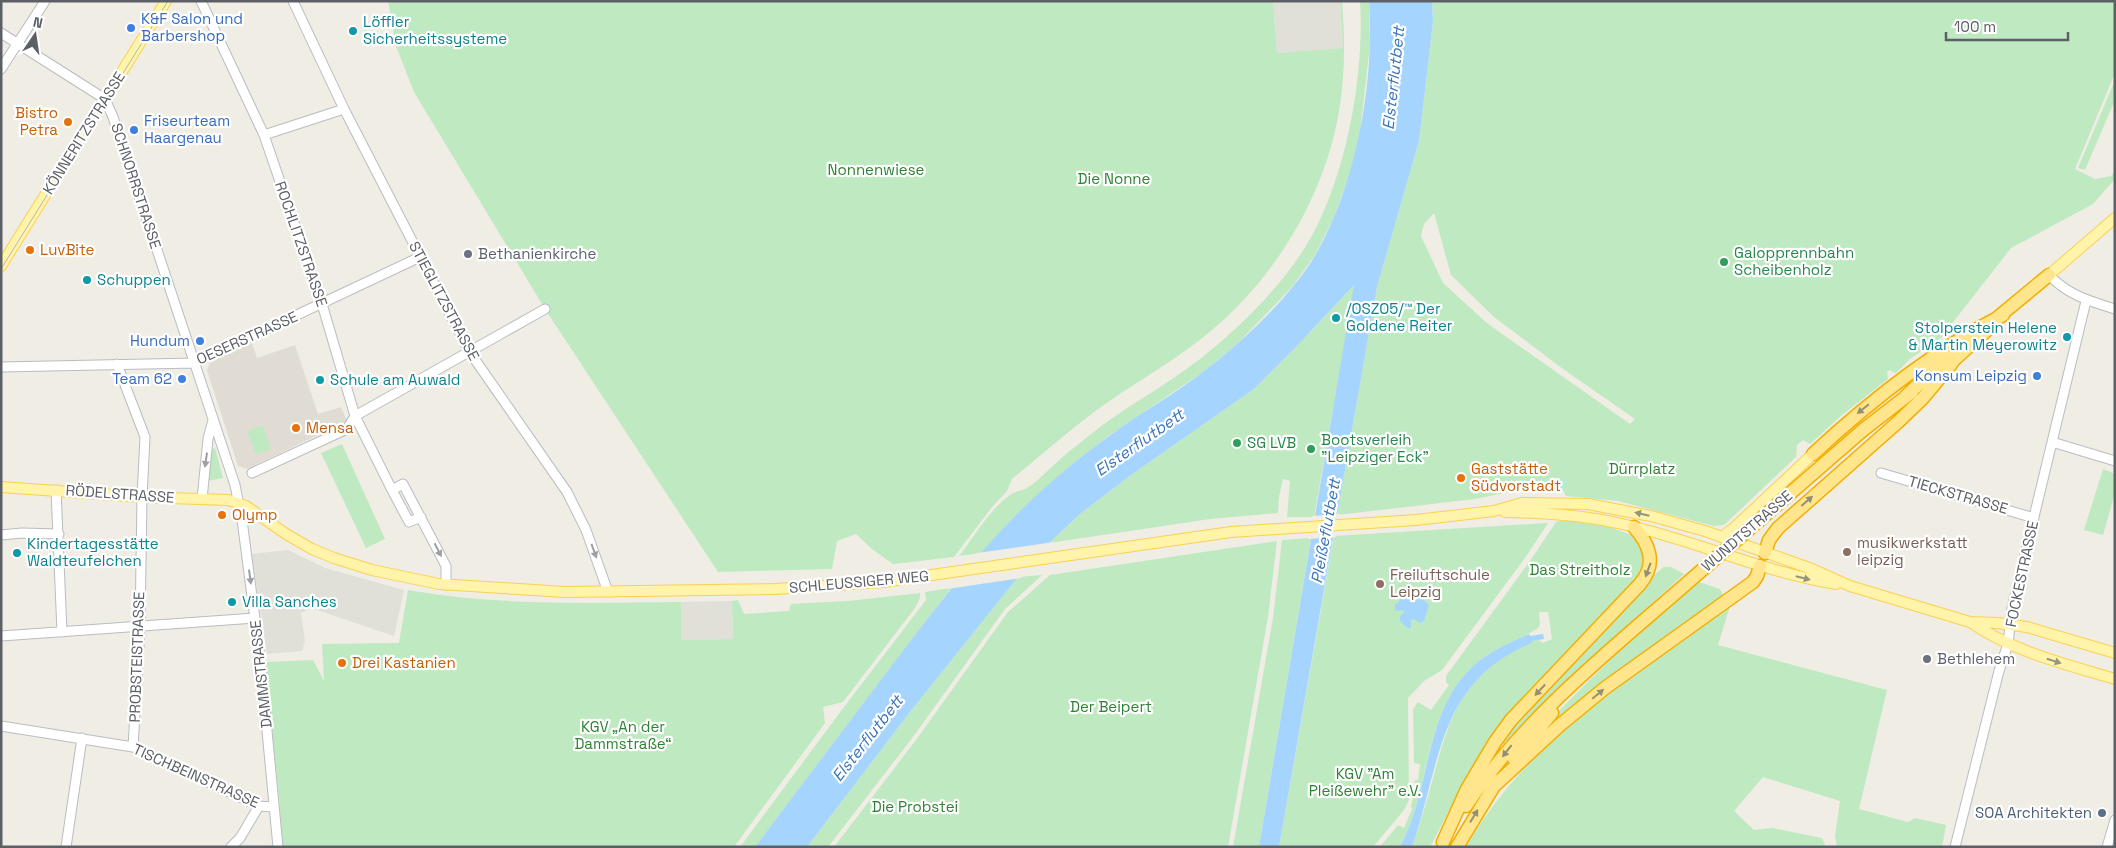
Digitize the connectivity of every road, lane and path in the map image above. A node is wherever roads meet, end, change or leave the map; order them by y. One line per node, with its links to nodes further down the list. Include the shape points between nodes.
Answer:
1 (45, 1): 6 (street)
2 (166, 1): 8 (main road, KÖNNERITZSTRASSE)
3 (201, 1): 10 (street, ROCHLITZSTRASSE)
4 (293, 1): 9 (street, STIEGLITZSTRASSE)
5 (1, 33): 6 (street)
6 (18, 44): 7 (street); 8 (street)
7 (1, 69)
8 (105, 99): 13 (main road, KÖNNERITZSTRASSE); 21 (street, SCHNORRSTRASSE)
9 (344, 109): 10 (street); 12 (street, STIEGLITZSTRASSE)
10 (264, 135): 16 (street, ROCHLITZSTRASSE)
11 (2115, 218): 14 (main road, WUNDTSTRASSE)
12 (420, 257): 16 (street, OESERSTRASSE); 20 (street, STIEGLITZSTRASSE)
13 (1, 266)
14 (2050, 275): 15 (street, via 2058,284); 19 (highway, WUNDTSTRASSE)
15 (2086, 301): 18 (street); 28 (street, FOCKESTRASSE)
16 (322, 304): 21 (street, OESERSTRASSE); 26 (street, ROCHLITZSTRASSE)
17 (545, 309): 20 (street)
18 (2115, 309)
19 (2003, 314): 22 (highway, WUNDTSTRASSE); 25 (highway, WUNDTSTRASSE); 29 (highway, one-way to 29, via 1967,333 1902,380 1848,421)
20 (469, 351): 26 (street); 50 (street, STIEGLITZSTRASSE, one-way to 50, via 567,492 586,530)
21 (195, 362): 23 (street, OESERSTRASSE); 27 (street, SCHNORRSTRASSE)
22 (1952, 363): 25 (highway, WUNDTSTRASSE); 46 (highway, one-way to 22, via 1778,528 1904,416)
23 (117, 364): 24 (street, OESERSTRASSE); 36 (street, PROBSTEISTRASSE, via 145,437)
24 (1, 367)
25 (1905, 396): 59 (highway, WUNDTSTRASSE, bridge)
26 (355, 416): 31 (street, via 347,430); 35 (street, ROCHLITZSTRASSE)
27 (213, 419): 37 (street, one-way to 37); 38 (street, SCHNORRSTRASSE)
28 (2052, 442): 30 (street); 41 (street, FOCKESTRASSE)
29 (1812, 454): 45 (main road)
30 (2115, 462)
31 (252, 473)
32 (1881, 473): 41 (street, TIECKSTRASSE)
33 (1, 487): 34 (main road, RÖDELSTRASSE)
34 (56, 490): 36 (main road, RÖDELSTRASSE); 43 (street)
35 (392, 490): 40 (street, ROCHLITZSTRASSE, via 409,522); 40 (street, via 403,484)
36 (142, 497): 37 (main road, RÖDELSTRASSE); 54 (street, PROBSTEISTRASSE)
37 (202, 499): 38 (main road, RÖDELSTRASSE)
38 (239, 503): 48 (main road, SCHLEUSSIGER WEG, via 286,534 334,558 381,572); 51 (street, DAMMSTRASSE, one-way to 51)
39 (1494, 511): 42 (main road, SCHLEUSSIGER WEG, via 1559,513); 45 (main road, SCHLEUSSIGER WEG, one-way to 39, via 1651,516 1588,504 1522,503); 50 (main road, SCHLEUSSIGER WEG, via 1360,525 1231,532 883,582 818,587)
40 (421, 517): 48 (street, one-way to 48, via 446,566)
41 (2034, 518): 53 (street, FOCKESTRASSE)
42 (1634, 527): 47 (main road, SCHLEUSSIGER WEG); 68 (highway, one-way to 68, via 1651,555 1649,572 1511,720 1467,789)
43 (59, 534): 44 (street, via 22,532); 55 (street)
44 (1, 536)
45 (1722, 537): 46 (main road, SCHLEUSSIGER WEG)
46 (1765, 552): 47 (main road); 49 (main road, SCHLEUSSIGER WEG)
47 (1760, 566): 49 (main road, SCHLEUSSIGER WEG, one-way to 49); 64 (highway, one-way to 47, via 1605,688 1753,582)
48 (446, 585): 50 (main road, SCHLEUSSIGER WEG)
49 (1850, 586): 52 (main road)
50 (608, 592)
51 (255, 618): 54 (street); 66 (street, DAMMSTRASSE)
52 (1970, 622): 53 (main road); 57 (main road)
53 (2011, 624): 57 (street, FOCKESTRASSE); 58 (main road)
54 (140, 628): 55 (street); 63 (street, PROBSTEISTRASSE)
55 (62, 632): 56 (street)
56 (1, 636)
57 (2008, 644): 60 (main road, one-way to 60); 73 (street, FOCKESTRASSE)
58 (2115, 653)
59 (1591, 668): 64 (highway, WUNDTSTRASSE); 68 (highway, WUNDTSTRASSE, one-way to 68, via 1535,718 1510,746 1473,795)
60 (2115, 679)
61 (1, 726): 62 (street, TISCHBEINSTRASSE)
62 (82, 738): 63 (street, TISCHBEINSTRASSE); 69 (street)
63 (134, 747): 65 (street, TISCHBEINSTRASSE)
64 (1493, 787): 72 (highway, WUNDTSTRASSE, one-way to 64)
65 (259, 806): 66 (street, TISCHBEINSTRASSE); 70 (street)
66 (273, 807): 71 (street, DAMMSTRASSE)
67 (2115, 820): 74 (street)
68 (1442, 845)
69 (66, 847)
70 (231, 847)
71 (278, 847)
72 (1457, 847)
73 (1955, 847)
74 (2107, 847)

